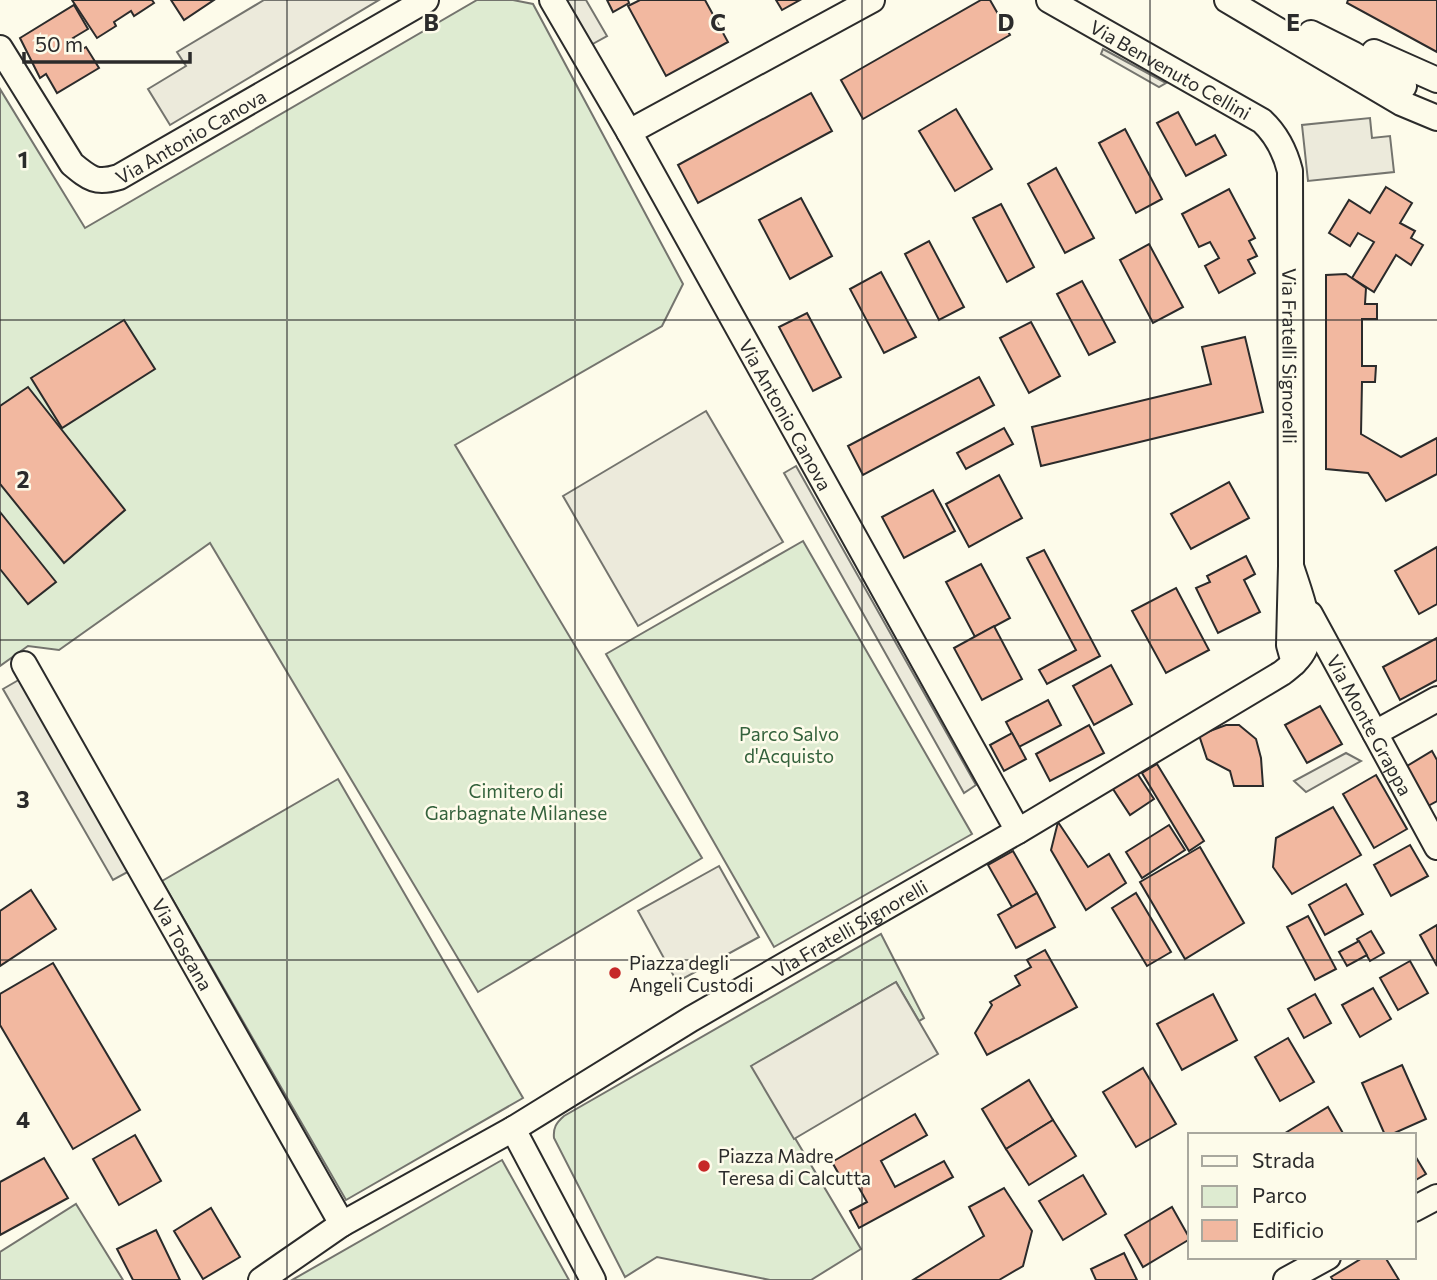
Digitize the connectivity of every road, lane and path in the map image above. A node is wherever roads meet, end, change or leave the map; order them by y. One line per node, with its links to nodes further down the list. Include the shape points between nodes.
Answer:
1 (426, 0): 8 (street, Via Antonio Canova, via 103,182 72,164)
2 (552, 0): 14 (street, Via Antonio Canova)
3 (872, 0): 14 (street)
4 (1049, 0): 15 (street, Via Benvenuto Cellini, via 1262,121)
5 (1227, 0): 10 (street)
6 (1233, 0): 7 (street)
7 (1311, 33): 9 (street, via 1353,43); 11 (street)
8 (0, 48)
9 (1437, 80)
10 (1401, 103): 12 (street); 13 (street)
11 (1437, 107)
12 (1437, 118)
13 (1437, 128)
14 (629, 132): 22 (street, Via Antonio Canova)
15 (1283, 149): 16 (street, Via Fratelli Signorelli, via 1290,171)
16 (1291, 566): 17 (street, Via Fratelli Signorelli); 18 (street, Via Fratelli Signorelli, via 1289,645)
17 (1304, 604): 18 (street, Via Fratelli Signorelli, via 1308,639); 21 (street, Via Monte Grappa)
18 (1294, 663): 22 (street, Via Fratelli Signorelli)
19 (24, 664): 27 (street, Via Toscana)
20 (1437, 699): 21 (street)
21 (1375, 733): 23 (street, Via Monte Grappa)
22 (1018, 831): 24 (street, Via Fratelli Signorelli, via 691,1019)
23 (1437, 847)
24 (513, 1129): 27 (street, Via Fratelli Signorelli); 30 (street)
25 (1437, 1197): 26 (street)
26 (1416, 1208)
27 (342, 1224): 29 (street, Via Fratelli Signorelli)
28 (1324, 1259): 31 (street)
29 (261, 1280)
30 (593, 1280)
31 (1286, 1280)

